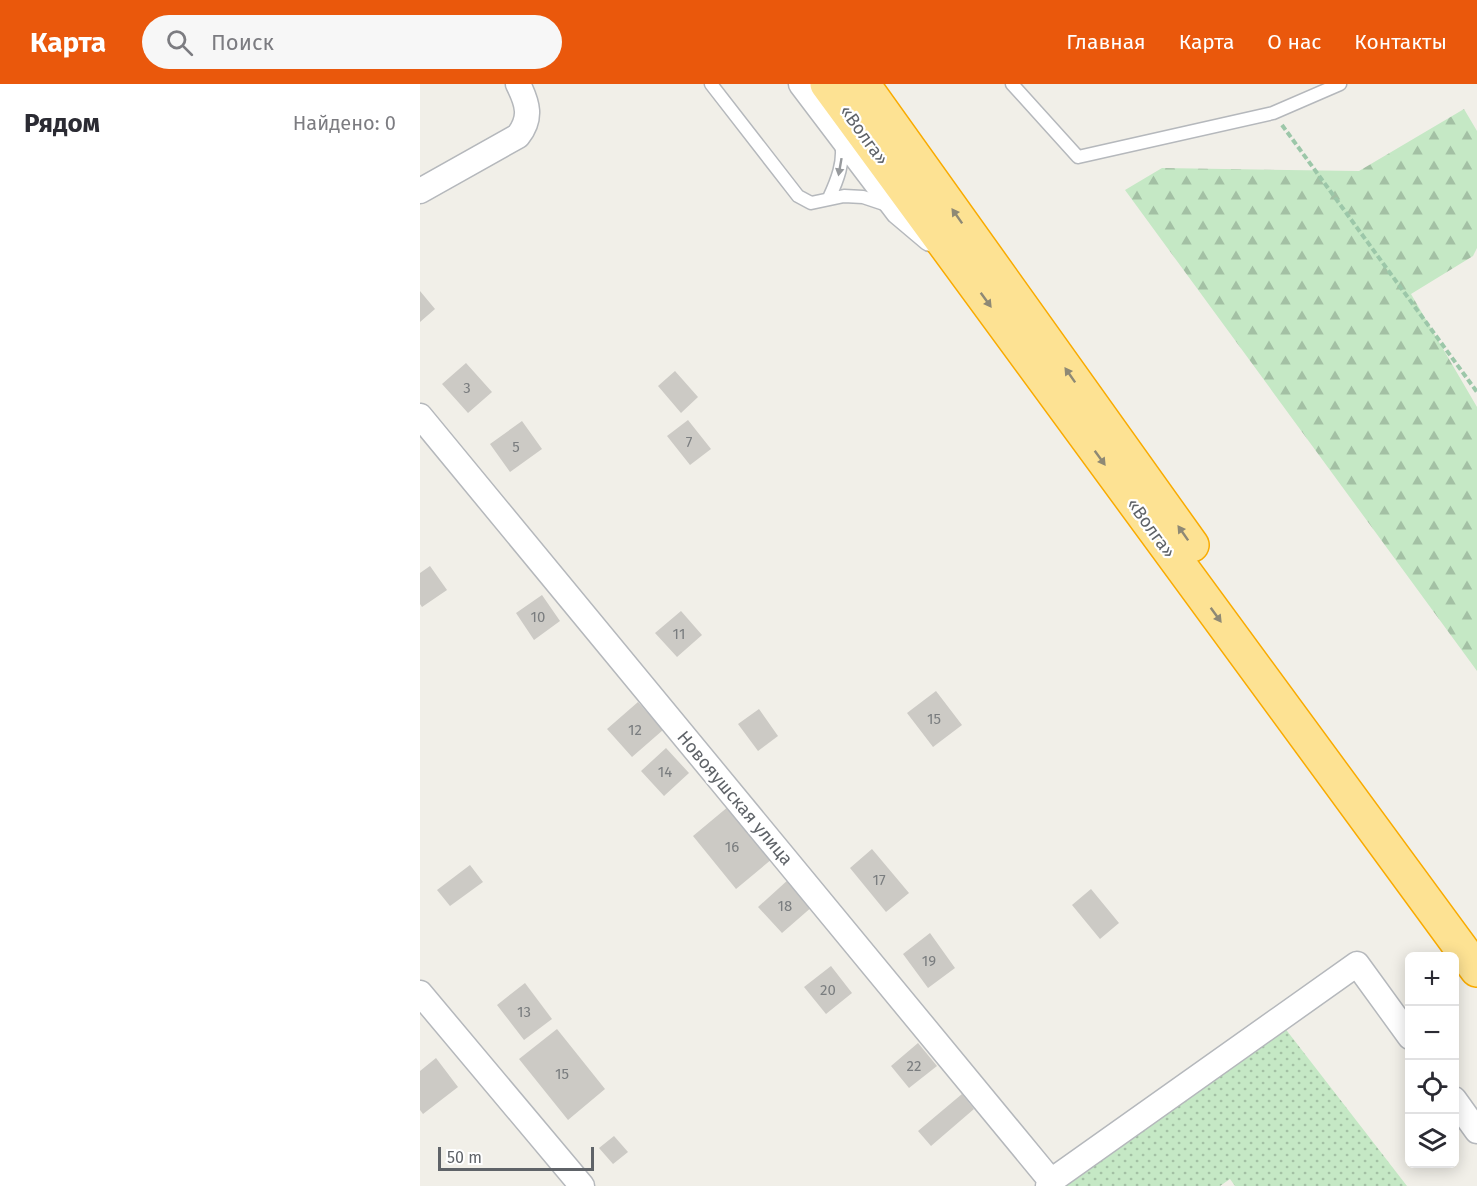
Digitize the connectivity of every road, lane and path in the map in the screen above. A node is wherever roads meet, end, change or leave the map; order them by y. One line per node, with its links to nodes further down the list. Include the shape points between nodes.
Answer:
1 (518, 84): 10 (street, via 528,114 527,124 518,136)
2 (711, 84): 11 (lane, via 798,196 811,203)
3 (801, 84): 9 (street)
4 (827, 84): 13 (highway, «Волга»)
5 (863, 84): 16 (highway, «Волга», one-way to 5, via 1312,714)
6 (1011, 84): 8 (lane, via 1078,157)
7 (1340, 84): 8 (lane)
8 (1273, 113): 14 (path)
9 (839, 135): 11 (lane, one-way to 11, via 841,164); 12 (street)
10 (420, 191)
11 (829, 198): 12 (lane, via 863,197 882,201)
12 (898, 212): 13 (street)
13 (961, 266): 17 (highway, «Волга», one-way to 17)
14 (1477, 392)
15 (420, 416): 22 (street, Новояушская улица)
16 (1477, 937)
17 (1477, 970)
18 (420, 993): 23 (street)
19 (1405, 1030): 22 (street, via 1357,964)
20 (1459, 1105): 21 (street)
21 (1477, 1131)
22 (1050, 1184)
23 (582, 1186)

